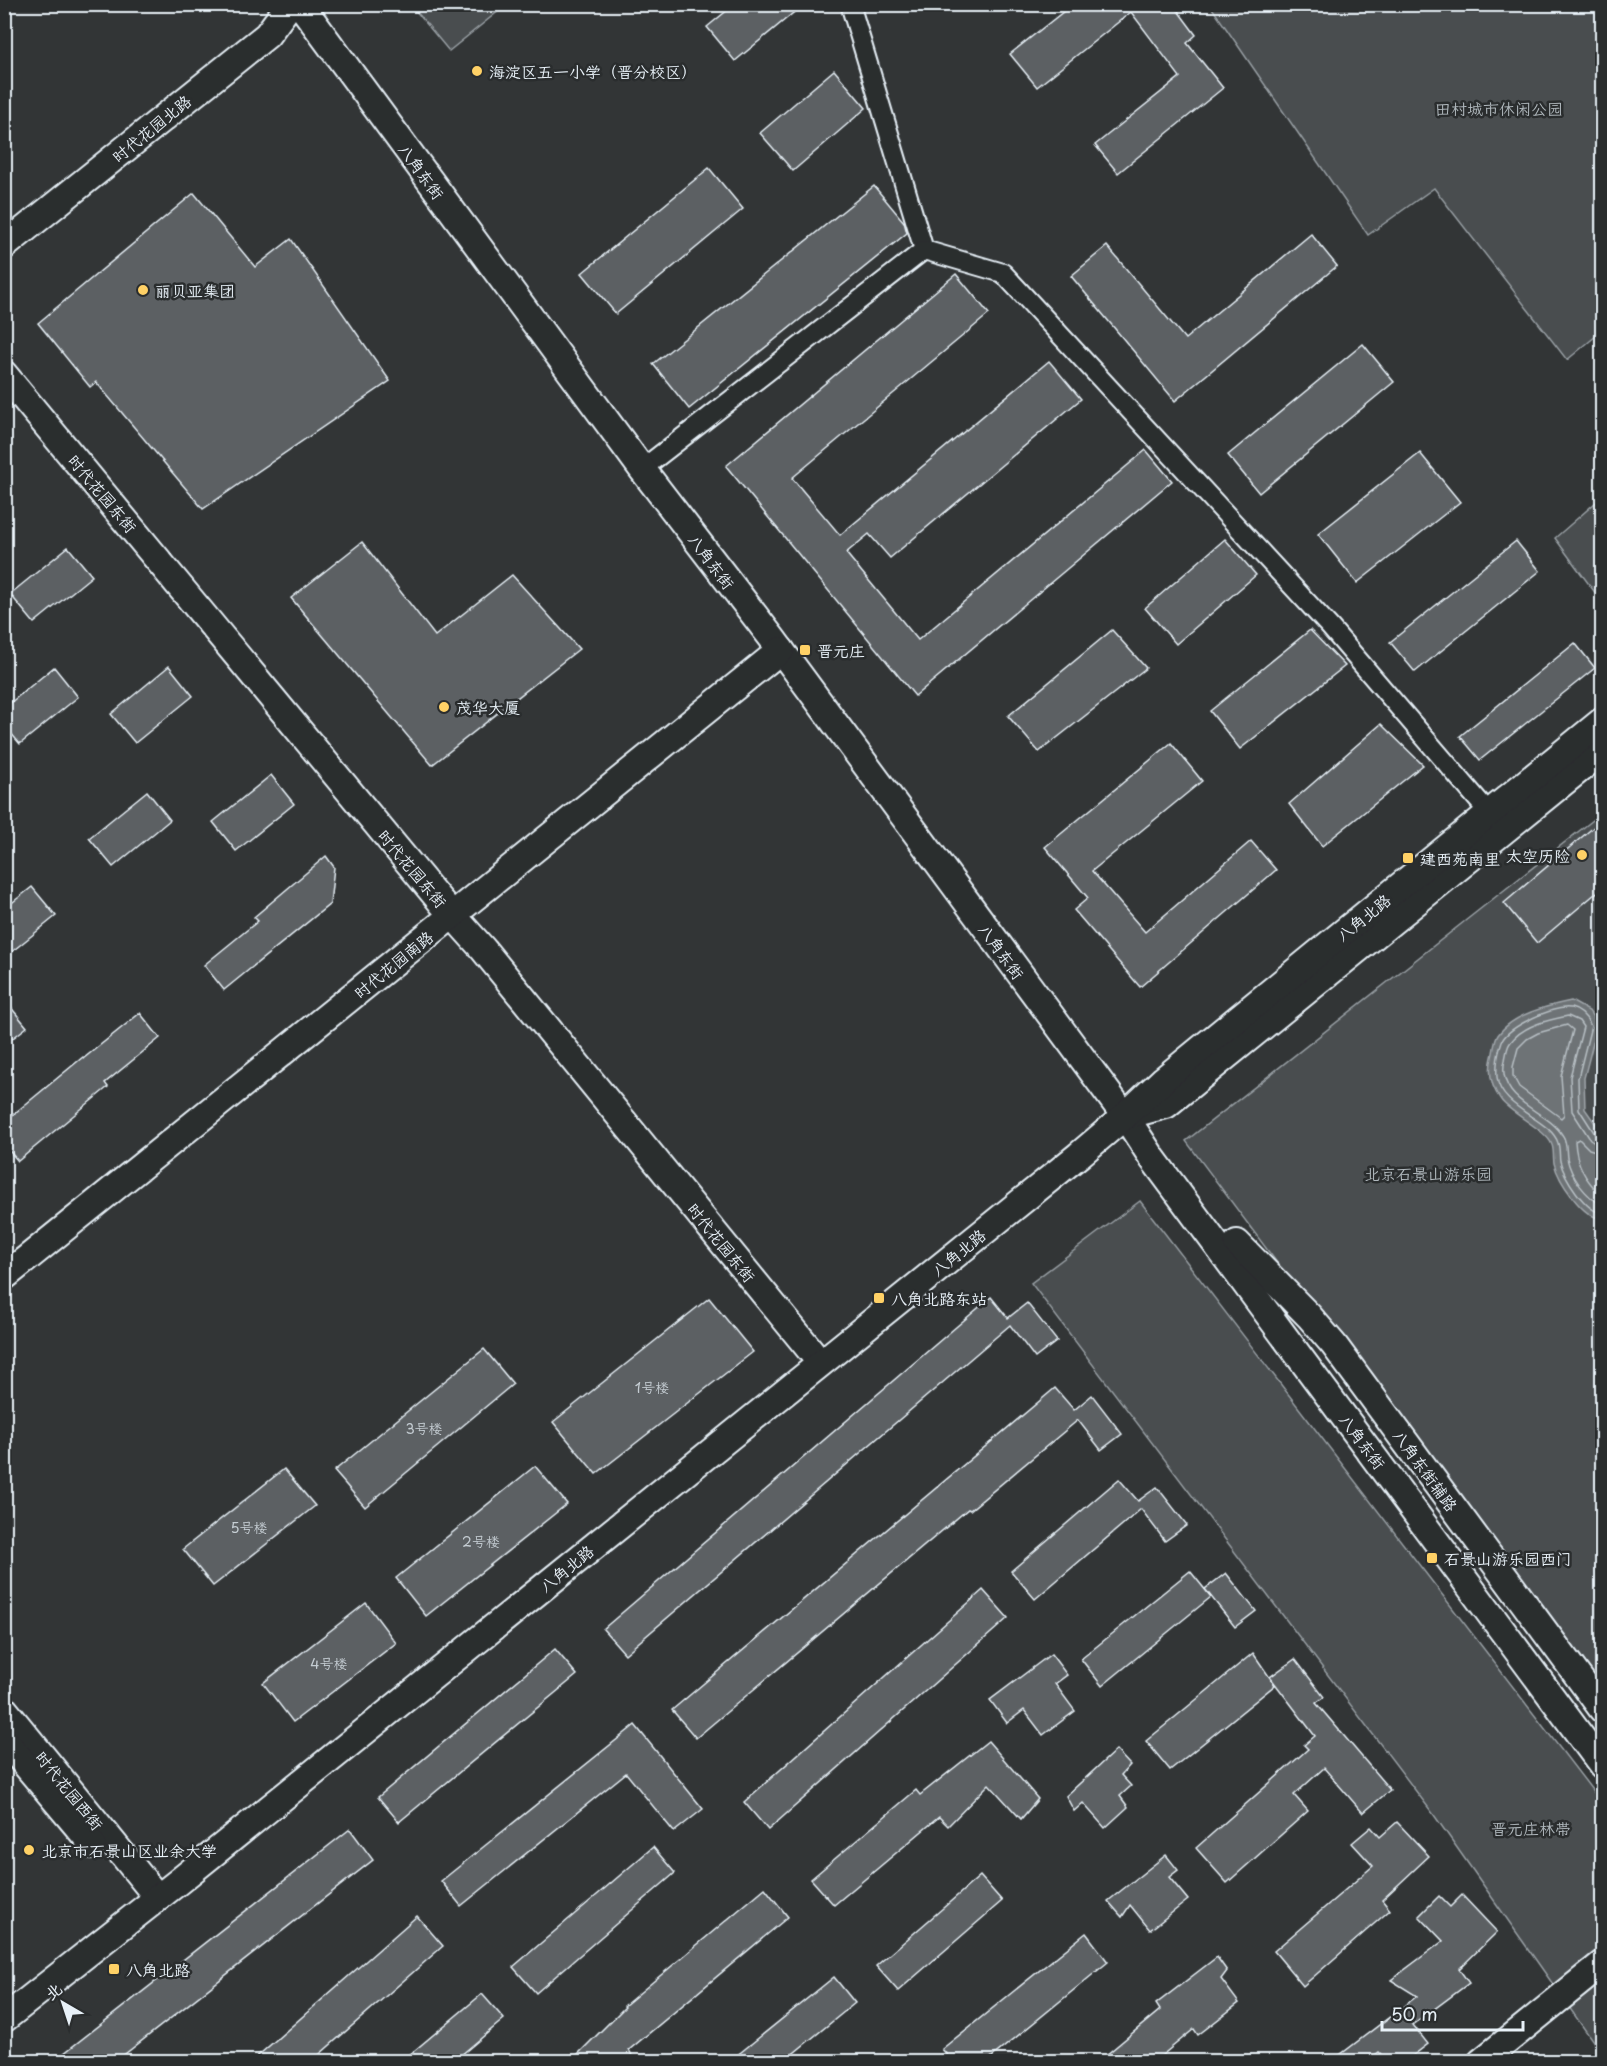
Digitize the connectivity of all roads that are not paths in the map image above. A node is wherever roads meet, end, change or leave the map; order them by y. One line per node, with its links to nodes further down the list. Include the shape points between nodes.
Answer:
1 (282, 4): 5 (street, 时代花园北路, via 268,11)
2 (290, 4): 6 (street, 时代花园北路, via 267,35)
3 (300, 4): 9 (street, 八角东街)
4 (850, 4): 7 (street)
5 (4, 225)
6 (4, 246)
7 (924, 250): 9 (street); 13 (street, via 1003,273 1330,627)
8 (4, 374): 14 (street, 时代花园东街)
9 (642, 468): 10 (street, 八角东街)
10 (776, 644): 14 (street, 时代花园南路); 15 (street, 八角东街)
11 (1602, 721): 13 (street, 八角北路)
12 (1602, 751): 15 (street, 八角北路, via 1166,1105)
13 (1490, 814): 15 (street, 八角北路)
14 (447, 909): 17 (street, 时代花园南路); 18 (street, 时代花园南路); 19 (street, 时代花园东街)
15 (1125, 1116): 16 (street, 八角东街, via 1168,1152); 19 (street, 八角北路); 24 (street, 八角东街)
16 (1237, 1243): 21 (street, 八角东街辅路, via 1334,1345); 22 (street, 八角东街)
17 (4, 1263)
18 (4, 1277)
19 (820, 1362): 25 (street, 八角北路)
20 (4, 1709): 25 (street, 时代花园西街)
21 (1602, 1709)
22 (1602, 1735)
23 (4, 1739): 25 (street, 时代花园西街)
24 (1602, 1765)
25 (152, 1903): 27 (street, 八角北路)
26 (1602, 1965): 28 (street)
27 (4, 2019)
28 (1481, 2061)

